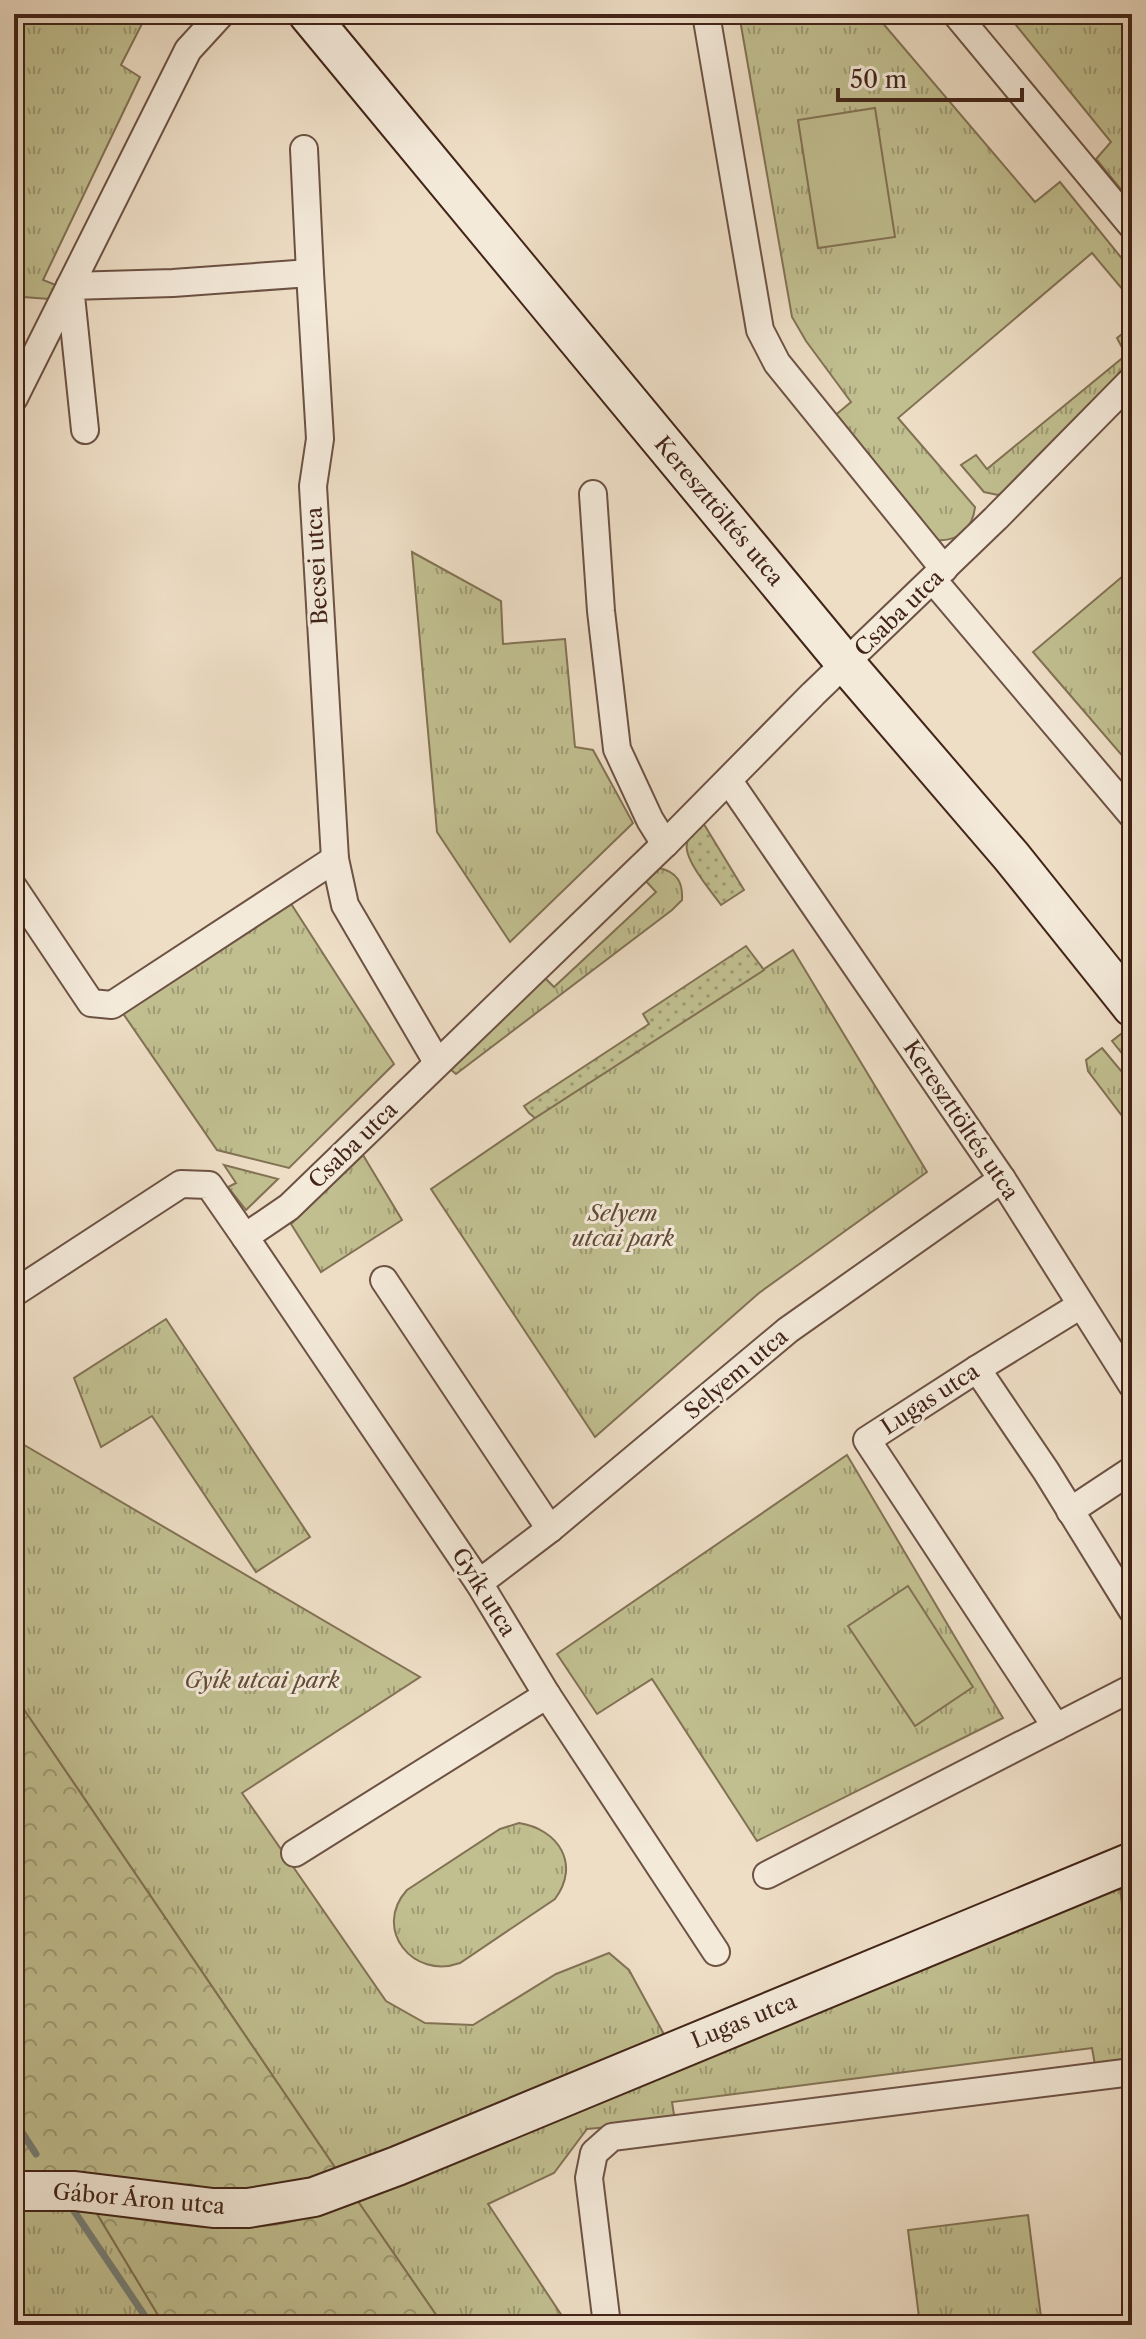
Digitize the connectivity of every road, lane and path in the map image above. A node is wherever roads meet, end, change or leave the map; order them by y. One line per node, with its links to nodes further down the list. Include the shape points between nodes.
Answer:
1 (221, 14): 8 (street, via 188,50)
2 (308, 14): 14 (street, Kereszttöltés utca)
3 (706, 14): 13 (street, via 760,330 777,363)
4 (956, 14): 6 (street)
5 (304, 149): 7 (street, Becsei utca)
6 (1132, 226)
7 (310, 273): 8 (street); 18 (street, Becsei utca, via 320,439 313,486)
8 (70, 286): 10 (street); 11 (street)
9 (1132, 380): 13 (street, Csaba utca)
10 (14, 398)
11 (85, 430)
12 (593, 494): 17 (street, via 617,749)
13 (938, 574): 14 (street, Csaba utca); 16 (street)
14 (846, 664): 15 (street, Csaba utca); 20 (street, Kereszttöltés utca)
15 (729, 781): 17 (street, Csaba utca); 22 (street, Kereszttöltés utca)
16 (1132, 815)
17 (665, 844): 21 (street, Csaba utca)
18 (335, 859): 19 (street, via 112,1005 91,1003); 21 (street, Becsei utca, via 345,905)
19 (14, 888)
20 (1128, 995)
21 (437, 1062): 23 (street, Csaba utca, via 289,1207)
22 (1002, 1179): 26 (street, Kereszttöltés utca); 31 (street, Selyem utca, via 788,1330)
23 (245, 1237): 25 (street, via 209,1185 181,1184); 32 (street, Gyík utca)
24 (384, 1280): 31 (street)
25 (14, 1293)
26 (1081, 1305): 27 (street, Lugas utca); 28 (street, Kereszttöltés utca)
27 (977, 1369): 30 (street); 36 (street, Lugas utca, via 867,1440)
28 (1132, 1385)
29 (1132, 1470): 30 (street)
30 (1070, 1511): 33 (street)
31 (550, 1529): 32 (street, Selyem utca)
32 (479, 1583): 35 (street, Gyík utca)
33 (1132, 1610)
34 (1132, 1688): 36 (street)
35 (547, 1695): 37 (street); 40 (street, Gyík utca)
36 (1056, 1727): 39 (street)
37 (295, 1853)
38 (1132, 1862): 42 (street, Lugas utca)
39 (767, 1875)
40 (716, 1952)
41 (1132, 2072): 44 (street, via 612,2137 594,2153 589,2178)
42 (357, 2182): 43 (street, Gábor Áron utca, via 314,2197 248,2208 75,2191)
43 (14, 2191)
44 (607, 2325)

